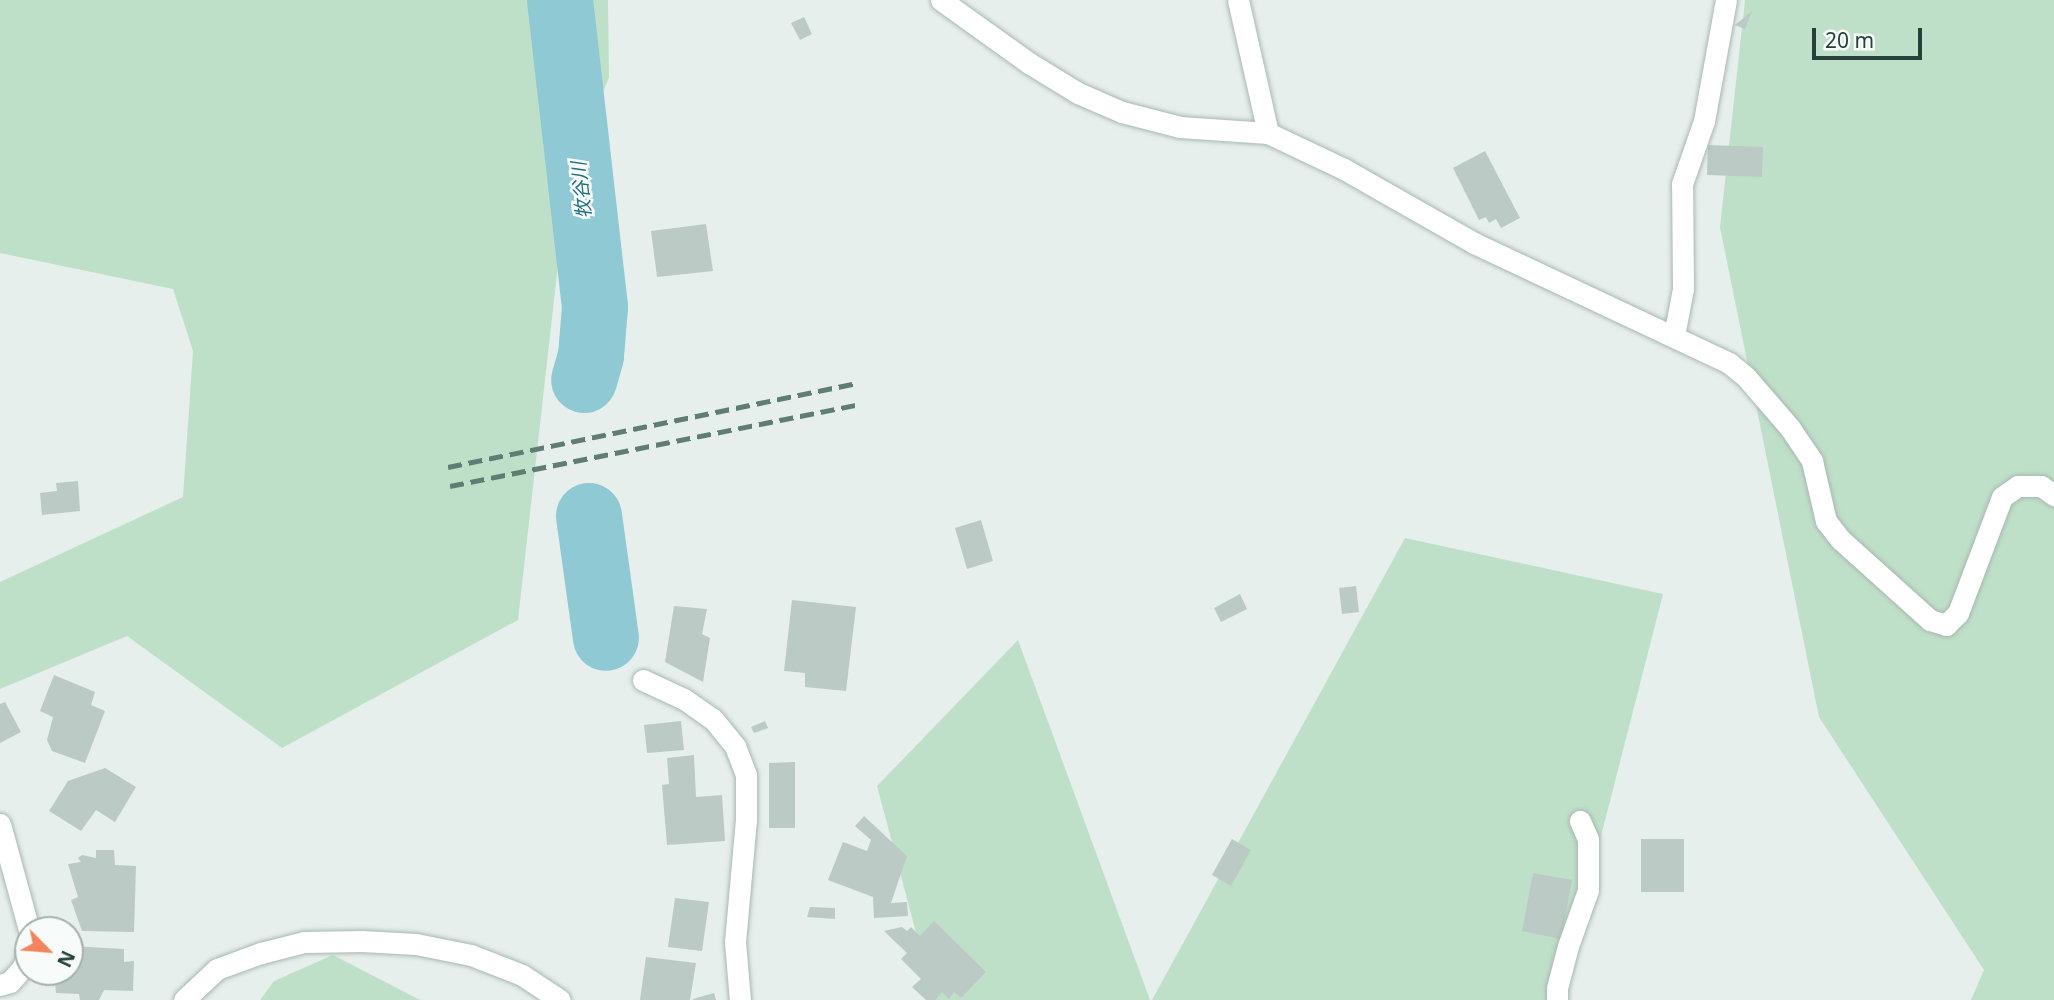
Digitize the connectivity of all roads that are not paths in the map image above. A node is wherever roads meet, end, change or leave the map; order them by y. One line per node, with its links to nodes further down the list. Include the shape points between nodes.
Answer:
1 (941, 0): 4 (street, via 1029,63 1078,93 1122,112 1180,127)
2 (1238, 0): 4 (street)
3 (1726, 0): 5 (street, via 1704,121 1682,184 1683,289)
4 (1268, 133): 5 (street, via 1344,169 1474,243)
5 (1674, 336): 6 (street, via 1729,363 1746,377 1812,461 1826,521 1930,620 1945,625 1958,613 2002,497 2018,486 2041,486)
6 (2054, 495)
7 (643, 680): 13 (street, via 713,719 735,746 746,775 735,942)
8 (1580, 821): 14 (street, via 1588,839 1588,890 1568,946)
9 (0, 824): 10 (street)
10 (25, 916)
11 (184, 1000): 12 (street, via 217,969 261,953 304,942 362,941 416,944 471,955 522,975)
12 (560, 1000)
13 (740, 1000)
14 (1557, 1000)

